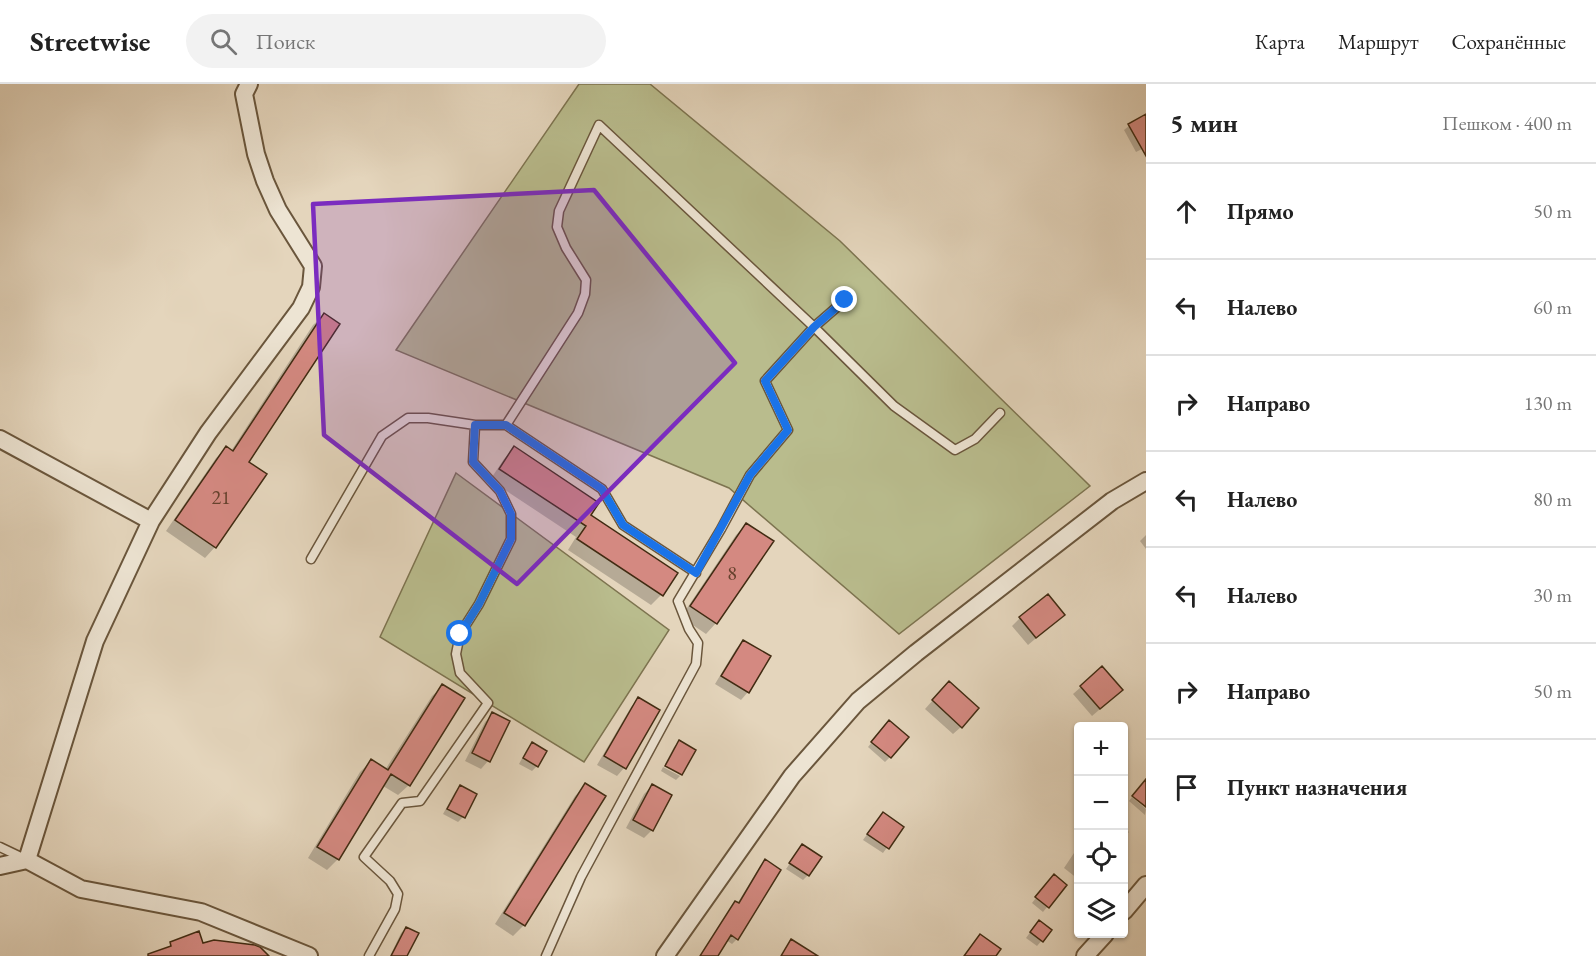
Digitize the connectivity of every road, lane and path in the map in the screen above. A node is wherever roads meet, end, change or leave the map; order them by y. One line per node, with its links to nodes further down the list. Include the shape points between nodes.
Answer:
1 (249, 84): 9 (street, via 244,94 264,181 313,266 311,287 301,308 208,433)
2 (845, 300): 3 (lane)
3 (814, 327): 4 (lane, via 894,406 955,450 975,439); 6 (lane, via 599,125 558,211 557,227 586,280 585,294 578,313); 11 (lane, via 765,381 788,430 750,475)
4 (1000, 412)
5 (475, 425): 6 (lane); 10 (lane, via 408,418 382,436); 19 (lane, via 473,462 500,491 511,514 511,539 460,634 456,654 460,673 488,703 420,801 402,803 364,857 398,894 395,909)
6 (506, 425): 11 (lane, via 602,489 623,525)
7 (0, 439): 9 (street)
8 (1146, 482): 21 (street, via 1112,501 858,701 792,776)
9 (151, 521): 13 (street, via 95,641)
10 (311, 558)
11 (696, 573): 20 (lane, via 678,602 698,643 696,664 581,877)
12 (0, 847): 13 (lane)
13 (27, 860): 14 (street); 18 (street, via 81,889 201,912)
14 (0, 866)
15 (1146, 885): 16 (street)
16 (1128, 906)
17 (1101, 938): 22 (street)
18 (309, 956)
19 (369, 956)
20 (546, 956)
21 (665, 956)
22 (1085, 956)

